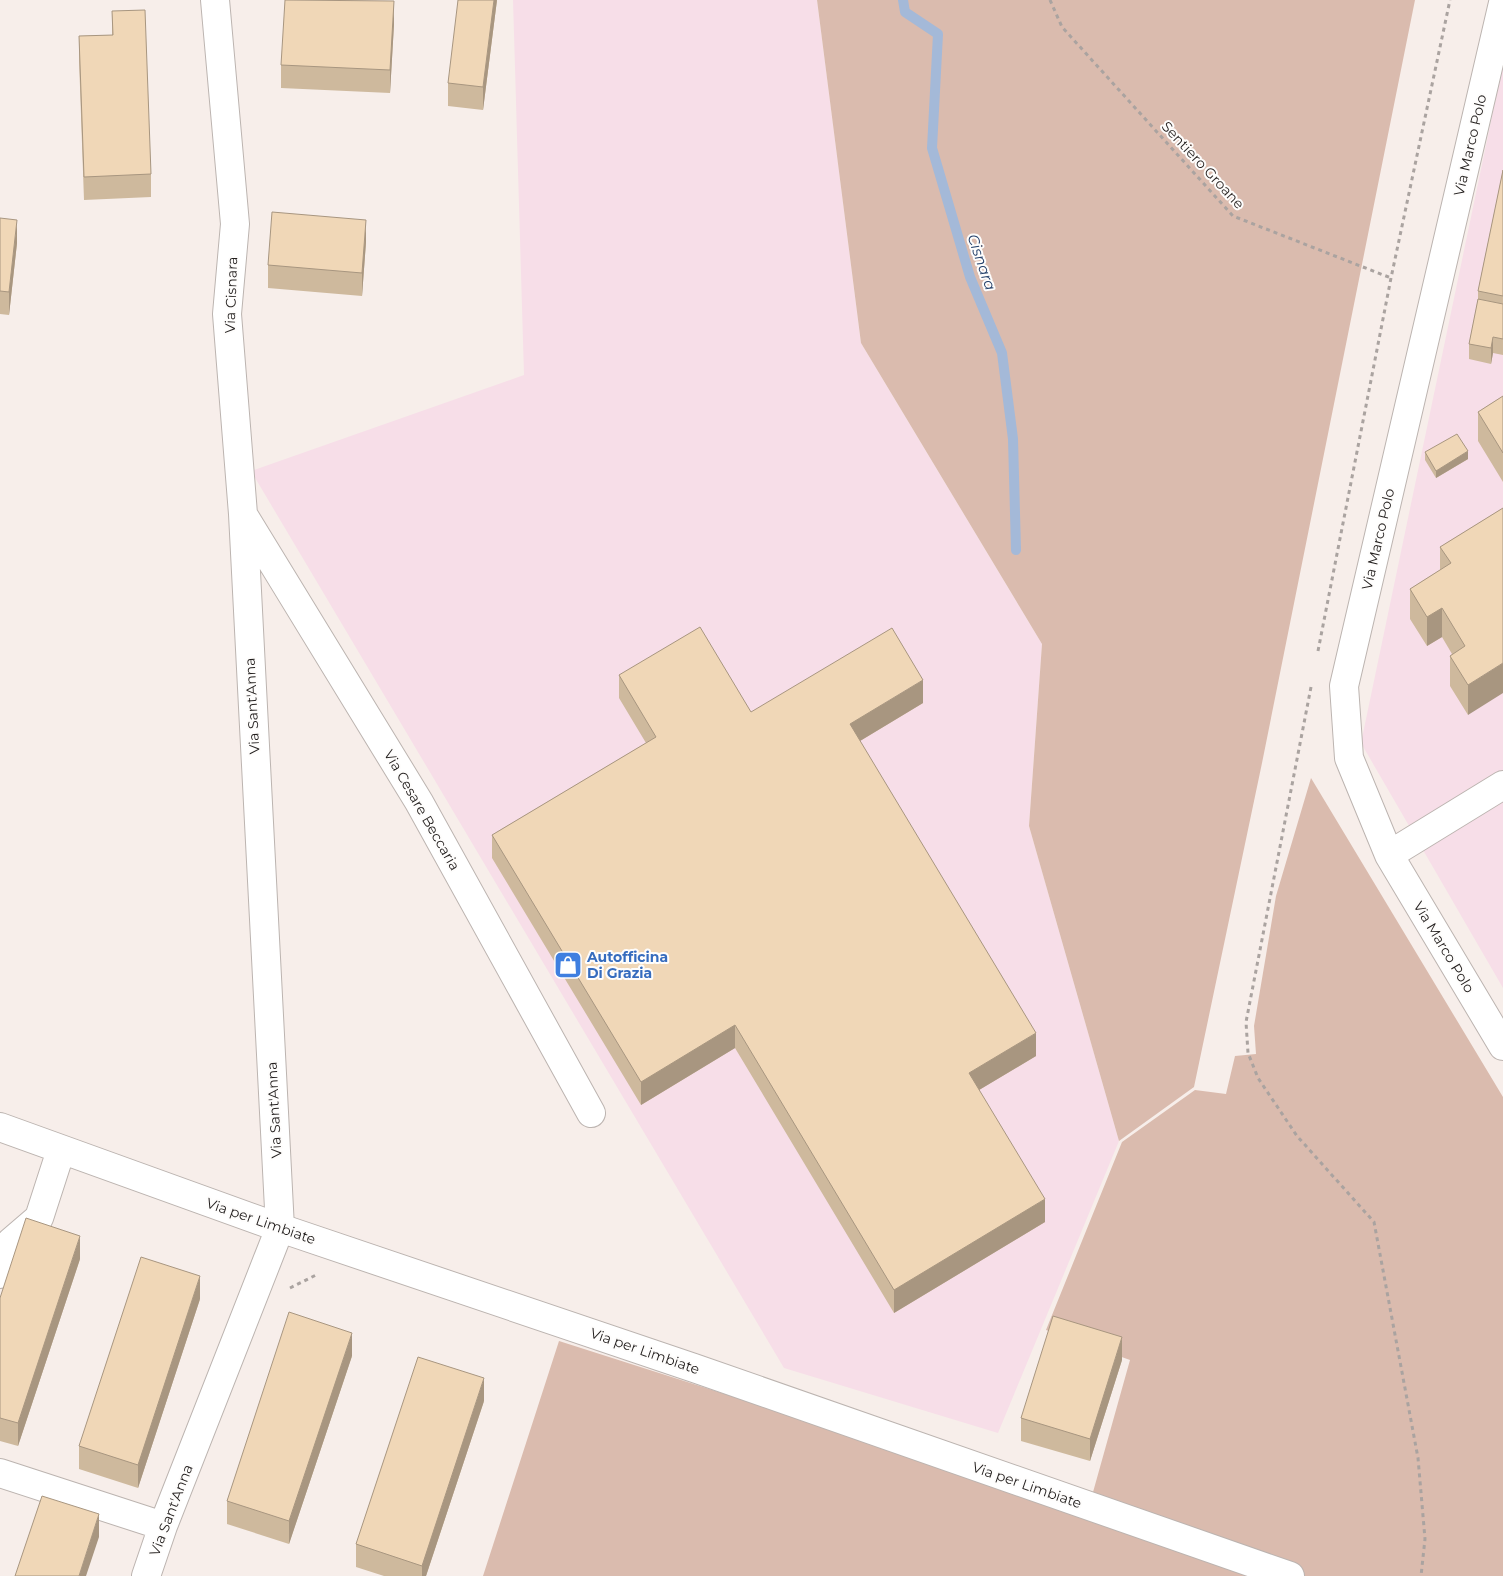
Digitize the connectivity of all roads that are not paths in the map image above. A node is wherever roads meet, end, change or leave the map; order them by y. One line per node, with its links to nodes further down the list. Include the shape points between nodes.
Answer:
1 (215, 0): 3 (street, Via Cisnara, via 235,224 227,314)
2 (1503, 3): 6 (street, Via Marco Polo, via 1344,686 1349,758)
3 (243, 514): 4 (street, Via Cisnara); 8 (street, Via Cesare Beccaria, via 419,802)
4 (248, 620): 11 (street, Via Sant'Anna)
5 (1503, 785): 6 (street)
6 (1389, 854): 7 (street, Via Marco Polo)
7 (1503, 1046)
8 (592, 1113)
9 (0, 1127): 10 (street, Via per Limbiate)
10 (61, 1150): 11 (street, Via per Limbiate); 12 (street, via 39,1218 11,1242)
11 (280, 1228): 14 (street, Via Sant'Anna); 16 (street, Via per Limbiate, via 694,1368)
12 (0, 1274)
13 (0, 1473): 14 (street)
14 (163, 1526): 15 (street, Via Sant'Anna)
15 (146, 1576)
16 (1290, 1576)

